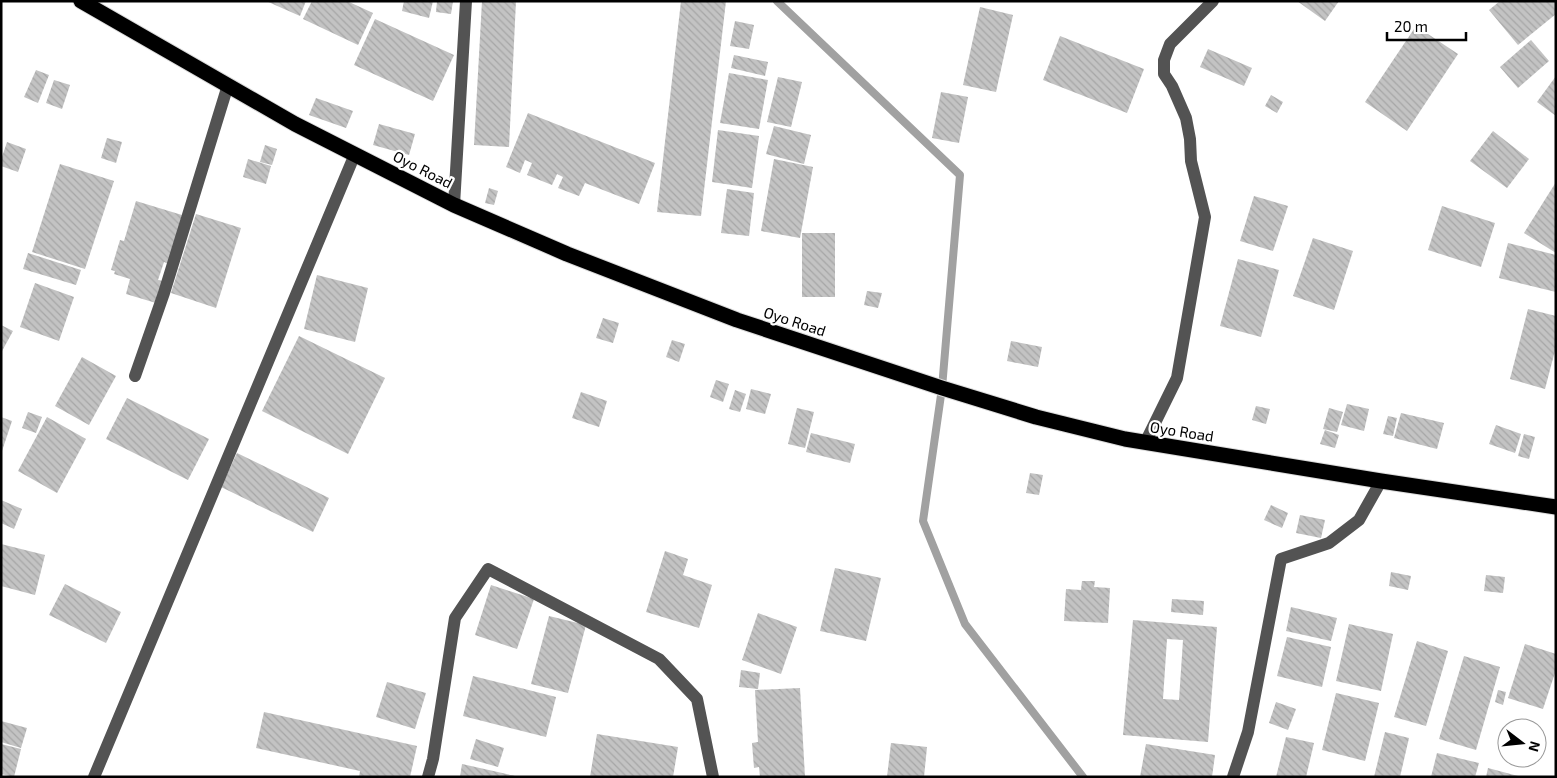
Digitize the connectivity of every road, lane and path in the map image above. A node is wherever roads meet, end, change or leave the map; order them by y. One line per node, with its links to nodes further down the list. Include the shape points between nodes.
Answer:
1 (81, 1): 4 (highway, Oyo Road)
2 (466, 1): 6 (street)
3 (1212, 1): 8 (street, via 1170,44 1164,60 1164,74 1186,118 1190,161 1205,217 1177,378)
4 (228, 85): 5 (highway, Oyo Road); 7 (street)
5 (355, 154): 6 (highway, Oyo Road); 11 (street)
6 (454, 205): 8 (highway, Oyo Road, via 567,254 737,320 1036,417)
7 (135, 376)
8 (1146, 443): 9 (highway, Oyo Road)
9 (1381, 482): 10 (highway, Oyo Road); 14 (street, via 1359,520 1329,542 1281,559 1248,732)
10 (1556, 507)
11 (94, 777)
12 (428, 777): 13 (street, via 455,618 488,569 659,659 697,699)
13 (713, 777)
14 (1233, 777)

